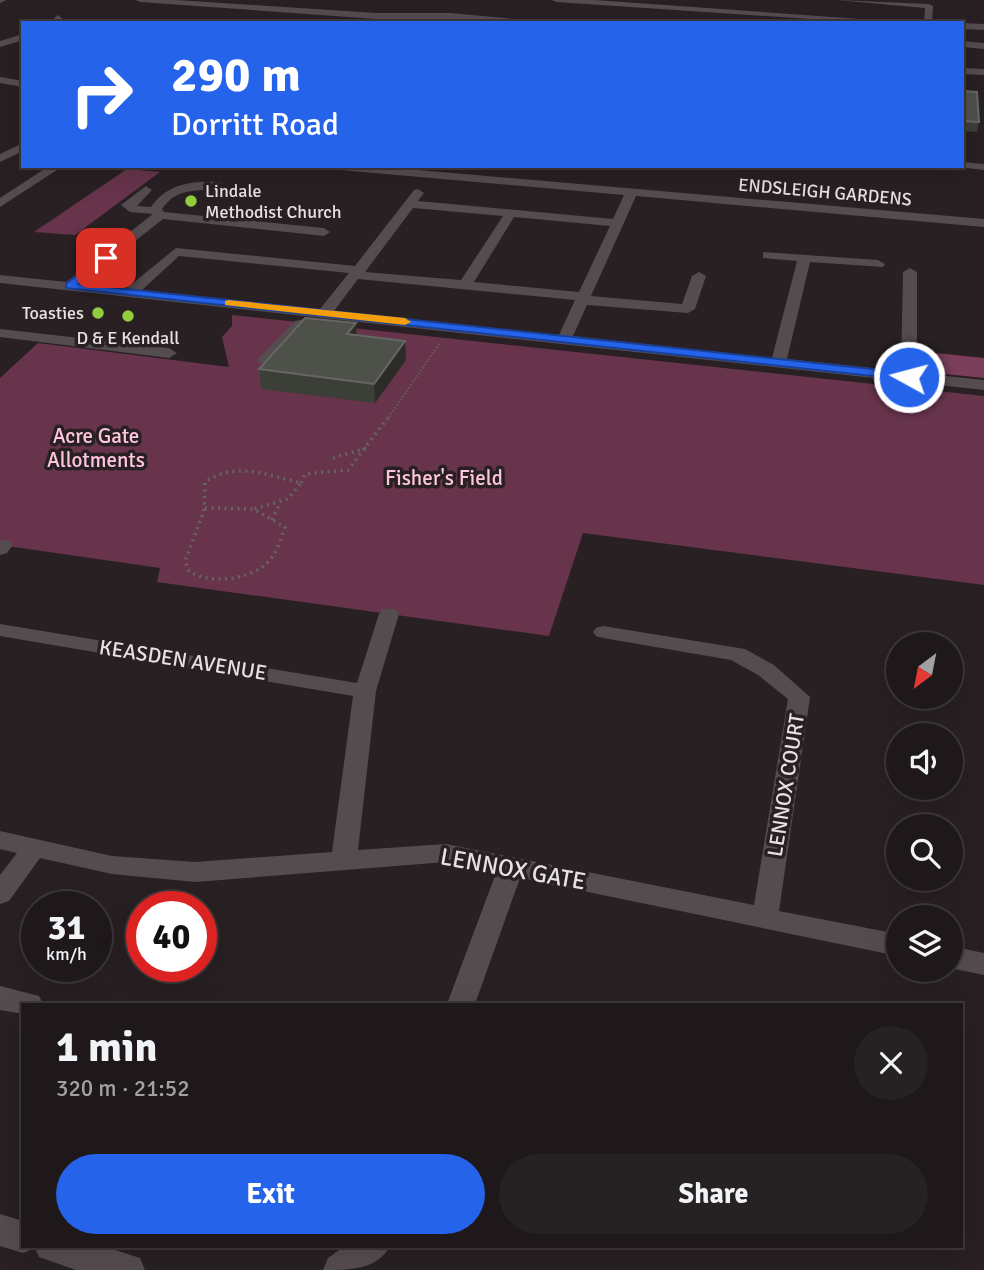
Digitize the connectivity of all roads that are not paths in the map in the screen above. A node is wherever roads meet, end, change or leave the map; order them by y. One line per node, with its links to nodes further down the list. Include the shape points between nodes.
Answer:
1 (140, 0): 5 (street)
2 (323, 0): 5 (street)
3 (559, 0): 10 (street)
4 (840, 0): 11 (street, via 929,6)
5 (306, 11): 6 (street); 7 (street)
6 (422, 16): 8 (street); 9 (street)
7 (289, 21)
8 (416, 21)
9 (516, 21)
10 (882, 21)
11 (928, 21)
12 (964, 26): 13 (street)
13 (984, 27)
14 (21, 38): 15 (street)
15 (0, 44)
16 (964, 44): 17 (street)
17 (984, 46)
18 (964, 71): 19 (street)
19 (984, 72)
20 (0, 80): 21 (street)
21 (21, 84)
22 (21, 147): 23 (street)
23 (0, 159)
24 (964, 165): 25 (street)
25 (984, 167)
26 (54, 168): 32 (street)
27 (371, 168): 28 (street, ENDSLEIGH GARDENS)
28 (434, 171): 31 (street, ENDSLEIGH GARDENS); 33 (street)
29 (217, 186): 34 (street, via 180,188 159,203)
30 (146, 190): 34 (street, via 128,205)
31 (632, 192): 36 (street); 37 (street, ENDSLEIGH GARDENS)
32 (0, 203)
33 (409, 204): 35 (street); 42 (street)
34 (159, 213): 40 (street, via 324,232); 47 (street)
35 (511, 213): 36 (street); 46 (street)
36 (618, 223): 49 (street)
37 (984, 223)
38 (768, 255): 39 (street)
39 (804, 258): 41 (street); 55 (street)
40 (295, 264): 42 (street); 48 (street, via 176,252)
41 (878, 264)
42 (357, 272): 46 (street); 50 (street)
43 (910, 272): 56 (street)
44 (699, 276): 49 (street, via 688,309)
45 (0, 279): 47 (street)
46 (465, 285): 49 (street)
47 (69, 286): 48 (street)
48 (130, 292): 50 (street)
49 (583, 298): 52 (street)
50 (318, 313): 52 (street); 54 (street)
51 (0, 332): 53 (street)
52 (565, 338): 55 (street)
53 (169, 353)
54 (265, 360)
55 (779, 362): 56 (street)
56 (909, 377): 57 (street)
57 (984, 386)
58 (389, 614): 61 (street)
59 (0, 630): 61 (street, KEASDEN AVENUE)
60 (603, 632): 67 (street, LENNOX COURT, via 737,654 799,697)
61 (365, 691): 64 (street)
62 (0, 840): 63 (street, LENNOX GATE)
63 (34, 847): 64 (street, LENNOX GATE, via 113,864 195,872); 66 (street)
64 (344, 859): 65 (street, LENNOX GATE, via 446,853)
65 (511, 866): 67 (street, LENNOX GATE); 73 (street)
66 (0, 894)
67 (765, 917): 68 (street, LENNOX GATE)
68 (886, 942)
69 (963, 960): 70 (street)
70 (984, 964)
71 (0, 998): 72 (street)
72 (24, 1003)
73 (461, 1003)
74 (0, 1230): 75 (street)
75 (21, 1236)
76 (57, 1248): 78 (street)
77 (370, 1248): 79 (street)
78 (128, 1270)
79 (340, 1270)

